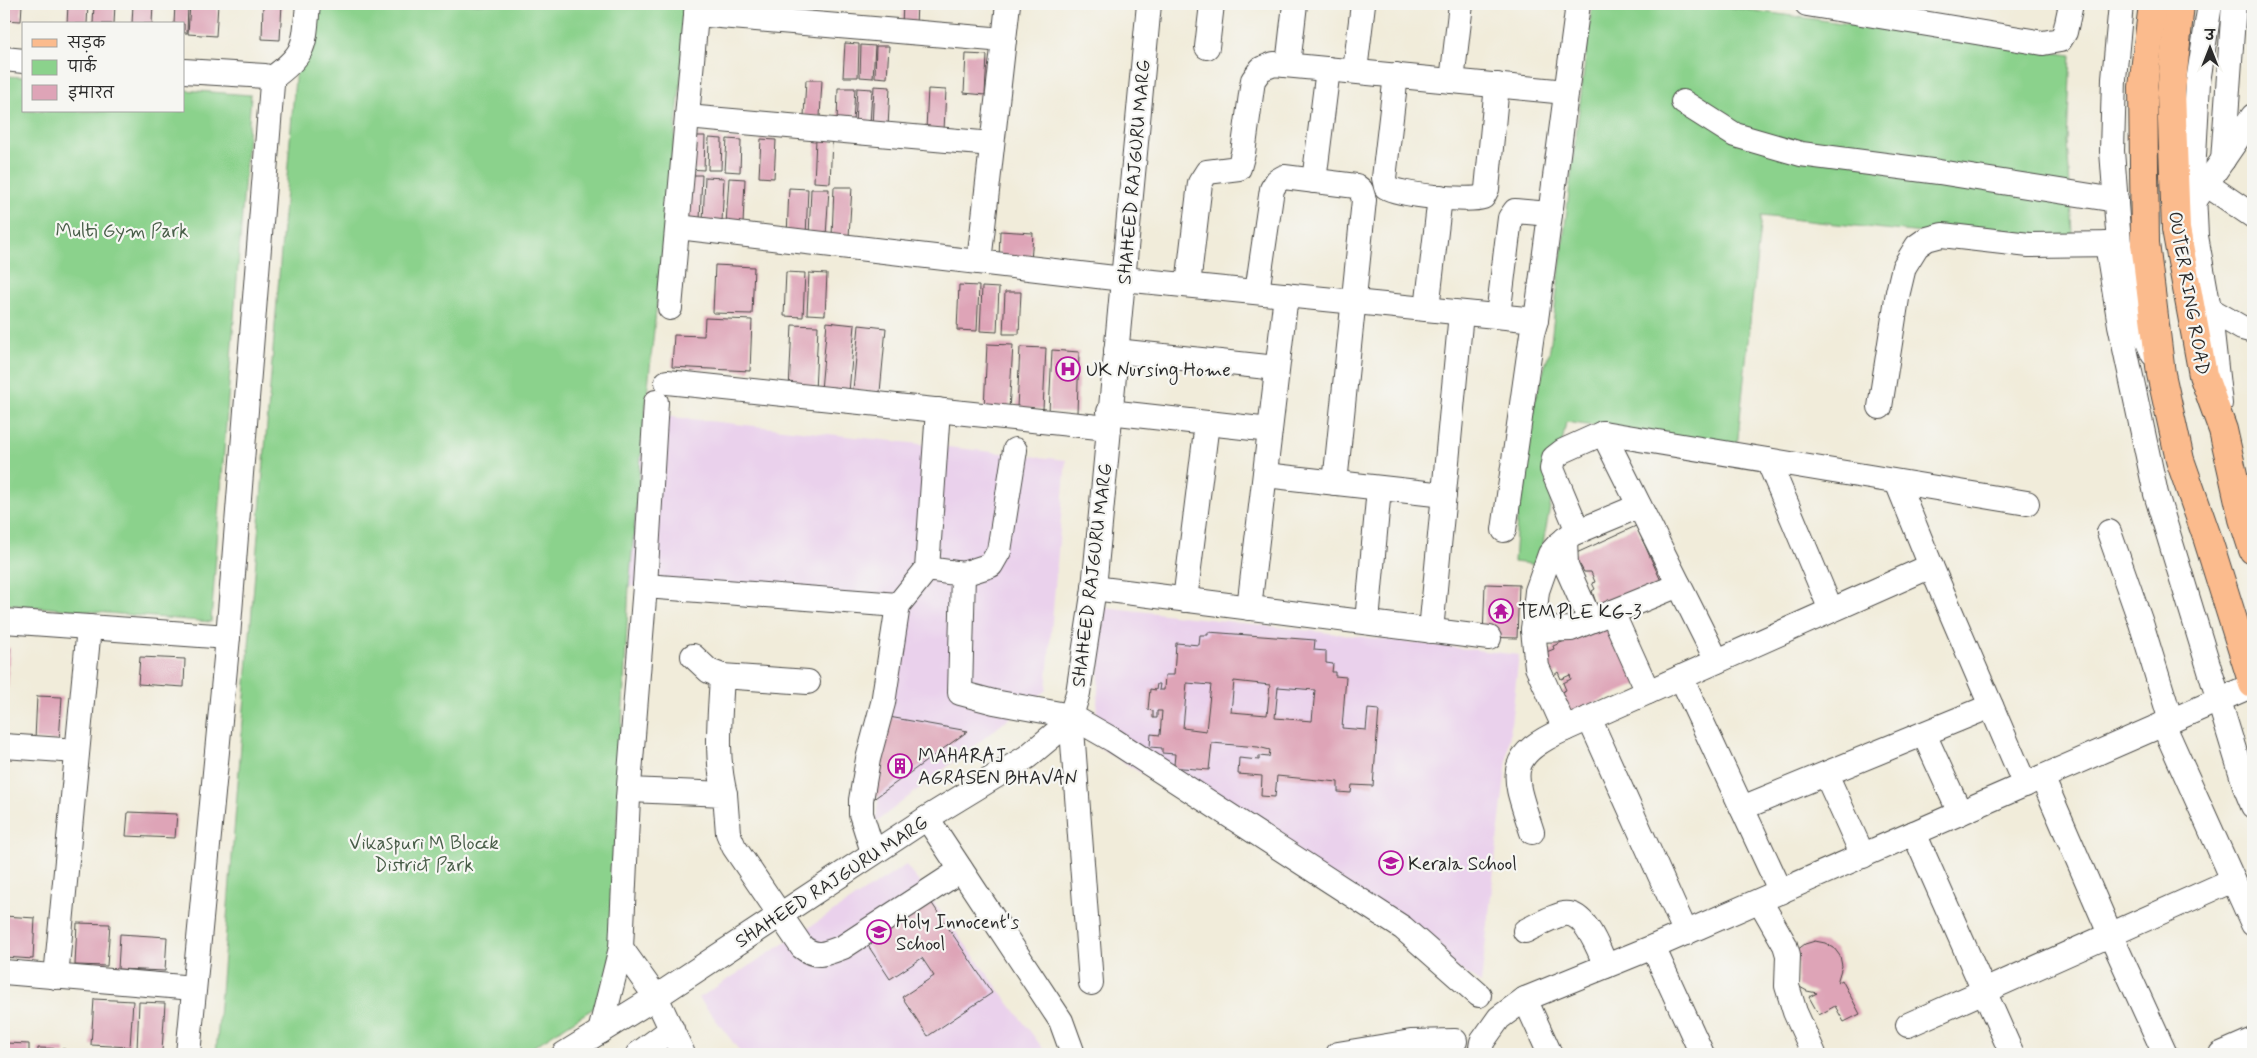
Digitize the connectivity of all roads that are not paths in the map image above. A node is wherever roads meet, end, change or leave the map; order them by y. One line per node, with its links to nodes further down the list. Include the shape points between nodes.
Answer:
1 (308, 4): 27 (street, via 300,53 293,63)
2 (1008, 4): 18 (street)
3 (1149, 4): 45 (street, SHAHEED RAJGURU MARG)
4 (1212, 4): 19 (street)
5 (1295, 4): 22 (street)
6 (1363, 4): 25 (street)
7 (1461, 4): 28 (street)
8 (1578, 4): 30 (street)
9 (1807, 4): 16 (street)
10 (2072, 4): 16 (street, via 2060,40 2043,43)
11 (2122, 4): 39 (street, OUTER RING ROAD, via 2114,79 2112,150)
12 (2153, 4): 59 (main road, OUTER RING ROAD, via 2143,87 2145,243)
13 (2180, 4): 65 (main road, OUTER RING ROAD, via 2171,92 2176,229 2203,375)
14 (2210, 4): 37 (street, OUTER RING ROAD, via 2198,82 2193,174)
15 (2234, 4): 35 (street)
16 (1857, 8)
17 (696, 9): 18 (street); 33 (street)
18 (1004, 40): 34 (street)
19 (1207, 46)
20 (4, 59): 21 (street)
21 (22, 61)
22 (1288, 66): 23 (street); 46 (street, via 1274,64 1261,69 1254,80 1239,168 1207,172 1200,183)
23 (1328, 69): 25 (street); 36 (street)
24 (185, 71): 27 (street, via 259,75)
25 (1355, 72): 26 (street)
26 (1396, 75): 28 (street); 38 (street, via 1384,178 1386,187)
27 (271, 79): 96 (street)
28 (1452, 81): 29 (street)
29 (1497, 85): 30 (street); 38 (street, via 1487,189 1483,197 1476,200)
30 (1566, 92): 40 (street)
31 (1683, 102): 39 (street, via 1735,135 1801,154)
32 (2253, 116): 35 (street)
33 (687, 118): 34 (street); 42 (street)
34 (992, 144): 44 (street)
35 (2223, 160): 37 (street)
36 (1314, 181): 47 (street, via 1284,177 1272,189); 49 (street, via 1356,186 1361,190 1364,200)
37 (2200, 193): 41 (street); 52 (street, OUTER RING ROAD, via 2196,236)
38 (1440, 197): 51 (street)
39 (2116, 200): 43 (street, OUTER RING ROAD)
40 (1550, 214): 54 (street, via 1515,211 1510,218); 55 (street)
41 (2253, 216)
42 (678, 227): 44 (street); 50 (street)
43 (2113, 244): 59 (street, OUTER RING ROAD); 60 (street, via 2029,245 1942,235 1922,242 1904,267); 105 (street, via 2120,325 2156,494)
44 (979, 262): 45 (street)
45 (1123, 279): 46 (street); 57 (street, SHAHEED RAJGURU MARG)
46 (1188, 286): 47 (street)
47 (1257, 292): 48 (street)
48 (1286, 295): 49 (street); 58 (street)
49 (1352, 302): 51 (street); 71 (street)
50 (670, 308)
51 (1427, 309): 53 (street)
52 (2209, 309): 56 (street); 65 (street, OUTER RING ROAD)
53 (1461, 312): 54 (street); 73 (street)
54 (1498, 316): 55 (street)
55 (1536, 320): 76 (street)
56 (2253, 331)
57 (1116, 351): 58 (street); 62 (street, SHAHEED RAJGURU MARG)
58 (1277, 368): 64 (street)
59 (2160, 374): 103 (main road, OUTER RING ROAD, via 2180,460)
60 (1880, 407)
61 (938, 410): 62 (street); 81 (street); 84 (street, via 661,392)
62 (1109, 420): 63 (street); 85 (street, SHAHEED RAJGURU MARG)
63 (1206, 423): 64 (street); 86 (street)
64 (1270, 430): 69 (street)
65 (2223, 430): 79 (main road, OUTER RING ROAD)
66 (1603, 433): 68 (street); 75 (street); 78 (street, via 1554,458 1552,469)
67 (1015, 450): 82 (street, via 999,551 991,565)
68 (1768, 460): 70 (street); 89 (street)
69 (1265, 475): 71 (street); 88 (street)
70 (1897, 482): 74 (street); 80 (street)
71 (1335, 483): 72 (street)
72 (1379, 488): 73 (street); 92 (street)
73 (1444, 495): 95 (street)
74 (2027, 503)
75 (1639, 506): 78 (street); 83 (street)
76 (1504, 530)
77 (2109, 532): 109 (street, via 2141,623)
78 (1572, 535): 90 (street, via 1566,566); 94 (street, via 1550,554 1537,591)
79 (2253, 550)
80 (1931, 566): 89 (street); 106 (street)
81 (928, 569): 82 (street); 87 (street)
82 (963, 574): 107 (street, via 960,693)
83 (1679, 585): 90 (street); 99 (street)
84 (645, 586): 87 (street); 116 (street)
85 (1094, 588): 86 (street); 107 (street, SHAHEED RAJGURU MARG, via 1078,693)
86 (1185, 600): 88 (street)
87 (898, 605): 124 (street, via 883,703 861,800 863,821)
88 (1249, 608): 92 (street)
89 (1831, 610): 99 (street)
90 (1601, 616): 94 (street, via 1571,628); 104 (street)
91 (4, 621): 93 (street)
92 (1367, 622): 95 (street)
93 (89, 627): 96 (street); 113 (street)
94 (1533, 630): 110 (street, via 1537,667)
95 (1431, 631): 97 (street)
96 (228, 637): 140 (street)
97 (1489, 638)
98 (693, 656): 100 (street, via 709,672)
99 (1717, 661): 101 (street)
100 (722, 676): 102 (street); 117 (street, via 719,771)
101 (1681, 677): 104 (street); 119 (street)
102 (808, 682)
103 (2253, 685): 105 (street)
104 (1648, 692): 108 (street)
105 (2220, 700): 109 (street); 118 (street)
106 (1991, 706): 111 (street); 115 (street)
107 (1071, 716): 121 (street, SHAHEED RAJGURU MARG, via 1027,757); 139 (street); 142 (street, via 1403,928)
108 (1590, 718): 110 (street); 132 (street)
109 (2167, 723): 115 (street); 127 (street)
110 (1565, 729): 122 (street, via 1531,747 1520,759 1520,795)
111 (1924, 734): 114 (street); 120 (street)
112 (4, 746): 113 (street)
113 (77, 751): 138 (street)
114 (1826, 774): 119 (street); 125 (street)
115 (2034, 781): 120 (street); 133 (street)
116 (629, 790): 117 (street); 135 (street)
117 (725, 794): 129 (street, via 728,833 734,847)
118 (2253, 806)
119 (1742, 808): 128 (street)
120 (1960, 813): 123 (street)
121 (927, 818): 124 (street, SHAHEED RAJGURU MARG); 126 (street)
122 (1532, 832)
123 (1914, 833): 125 (street); 141 (street)
124 (873, 852): 129 (street, SHAHEED RAJGURU MARG)
125 (1863, 856): 128 (street)
126 (962, 870): 129 (street, via 843,947 823,955 811,954 802,948); 154 (street, via 1061,1020)
127 (2233, 880): 130 (street); 133 (street)
128 (1770, 896): 132 (street); 159 (street, via 1788,955 1786,986)
129 (779, 915): 143 (street, SHAHEED RAJGURU MARG)
130 (2253, 924)
131 (1524, 931): 136 (street, via 1563,914 1579,917 1593,936)
132 (1686, 933): 134 (street)
133 (2111, 936): 141 (street); 161 (street)
134 (1653, 947): 136 (street); 158 (street)
135 (621, 948): 143 (street); 147 (street)
136 (1606, 966): 144 (street)
137 (4, 972): 138 (street)
138 (56, 977): 140 (street)
139 (1091, 983)
140 (194, 988): 150 (street)
141 (1984, 991): 145 (street); 160 (street)
142 (1479, 995)
143 (656, 997): 146 (street); 147 (street, SHAHEED RAJGURU MARG)
144 (1525, 999): 156 (street, via 1499,1018 1482,1042); 157 (street)
145 (1908, 1025)
146 (672, 1029): 152 (street); 153 (street)
147 (600, 1032): 151 (street, SHAHEED RAJGURU MARG)
148 (2253, 1040): 162 (street)
149 (1455, 1041): 155 (street, via 1411,1042)
150 (188, 1054)
151 (564, 1054)
152 (638, 1054)
153 (683, 1054)
154 (1073, 1054)
155 (1338, 1054)
156 (1480, 1054)
157 (1550, 1054)
158 (1702, 1054)
159 (1814, 1054)
160 (2012, 1054)
161 (2165, 1054)
162 (2222, 1054)

